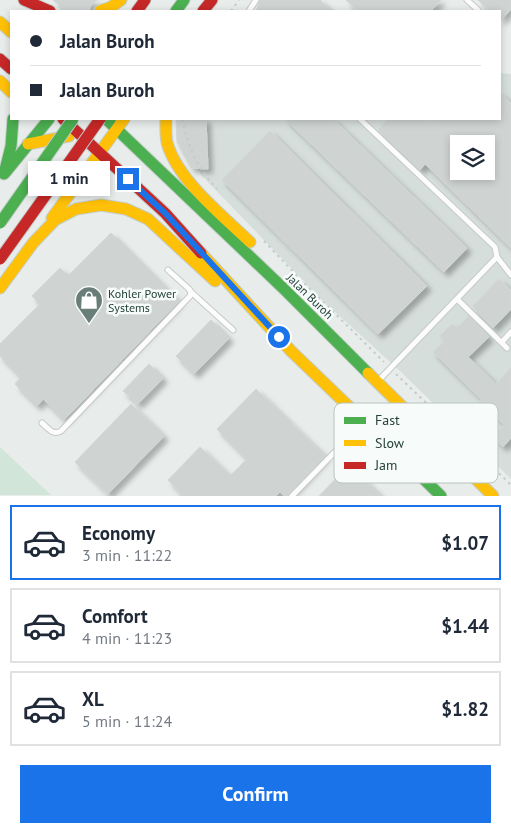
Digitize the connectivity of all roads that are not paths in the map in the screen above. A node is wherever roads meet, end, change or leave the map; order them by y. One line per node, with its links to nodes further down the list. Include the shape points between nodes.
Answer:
1 (24, 0): 5 (main road)
2 (121, 0): 6 (main road)
3 (212, 0): 7 (main road)
4 (467, 0): 8 (lane)
5 (48, 10)
6 (103, 10)
7 (204, 10)
8 (478, 10)
9 (0, 22): 10 (main road)
10 (10, 31)
11 (0, 59): 12 (main road)
12 (10, 68)
13 (0, 81): 14 (main road)
14 (10, 91)
15 (13, 120): 28 (main road, via 11,146)
16 (47, 120): 26 (main road)
17 (64, 120): 25 (main road)
18 (72, 120): 29 (main road, bridge)
19 (99, 120): 32 (main road, bridge)
20 (107, 120): 24 (main road, Jalan Buroh)
21 (123, 120): 24 (main road)
22 (166, 120): 36 (main road, via 167,145 183,174 256,249)
23 (361, 120): 31 (lane, via 494,247)
24 (116, 129): 25 (main road); 27 (main road); 36 (main road, Jalan Buroh)
25 (80, 135): 26 (main road); 27 (main road)
26 (28, 144): 28 (main road)
27 (99, 152): 30 (main road); 43 (main road, via 165,213)
28 (2, 176)
29 (0, 223)
30 (37, 240): 35 (main road); 43 (main road, via 54,220 67,212 87,206 132,211 147,219)
31 (497, 257): 34 (lane); 38 (lane)
32 (0, 259)
33 (168, 270): 37 (lane)
34 (511, 275)
35 (0, 288)
36 (285, 290): 44 (main road, Jalan Buroh)
37 (191, 292): 39 (lane); 47 (lane, via 61,431 51,431)
38 (457, 299): 41 (lane); 44 (lane)
39 (233, 330)
40 (511, 332): 41 (lane)
41 (502, 342): 42 (lane)
42 (507, 348)
43 (291, 350): 45 (main road)
44 (378, 381): 46 (main road, Jalan Buroh)
45 (345, 403)
46 (400, 403)
47 (42, 423)
48 (334, 453): 52 (lane)
49 (427, 483): 51 (main road)
50 (480, 483): 53 (main road, Jalan Buroh)
51 (439, 495)
52 (292, 496)
53 (493, 496)

